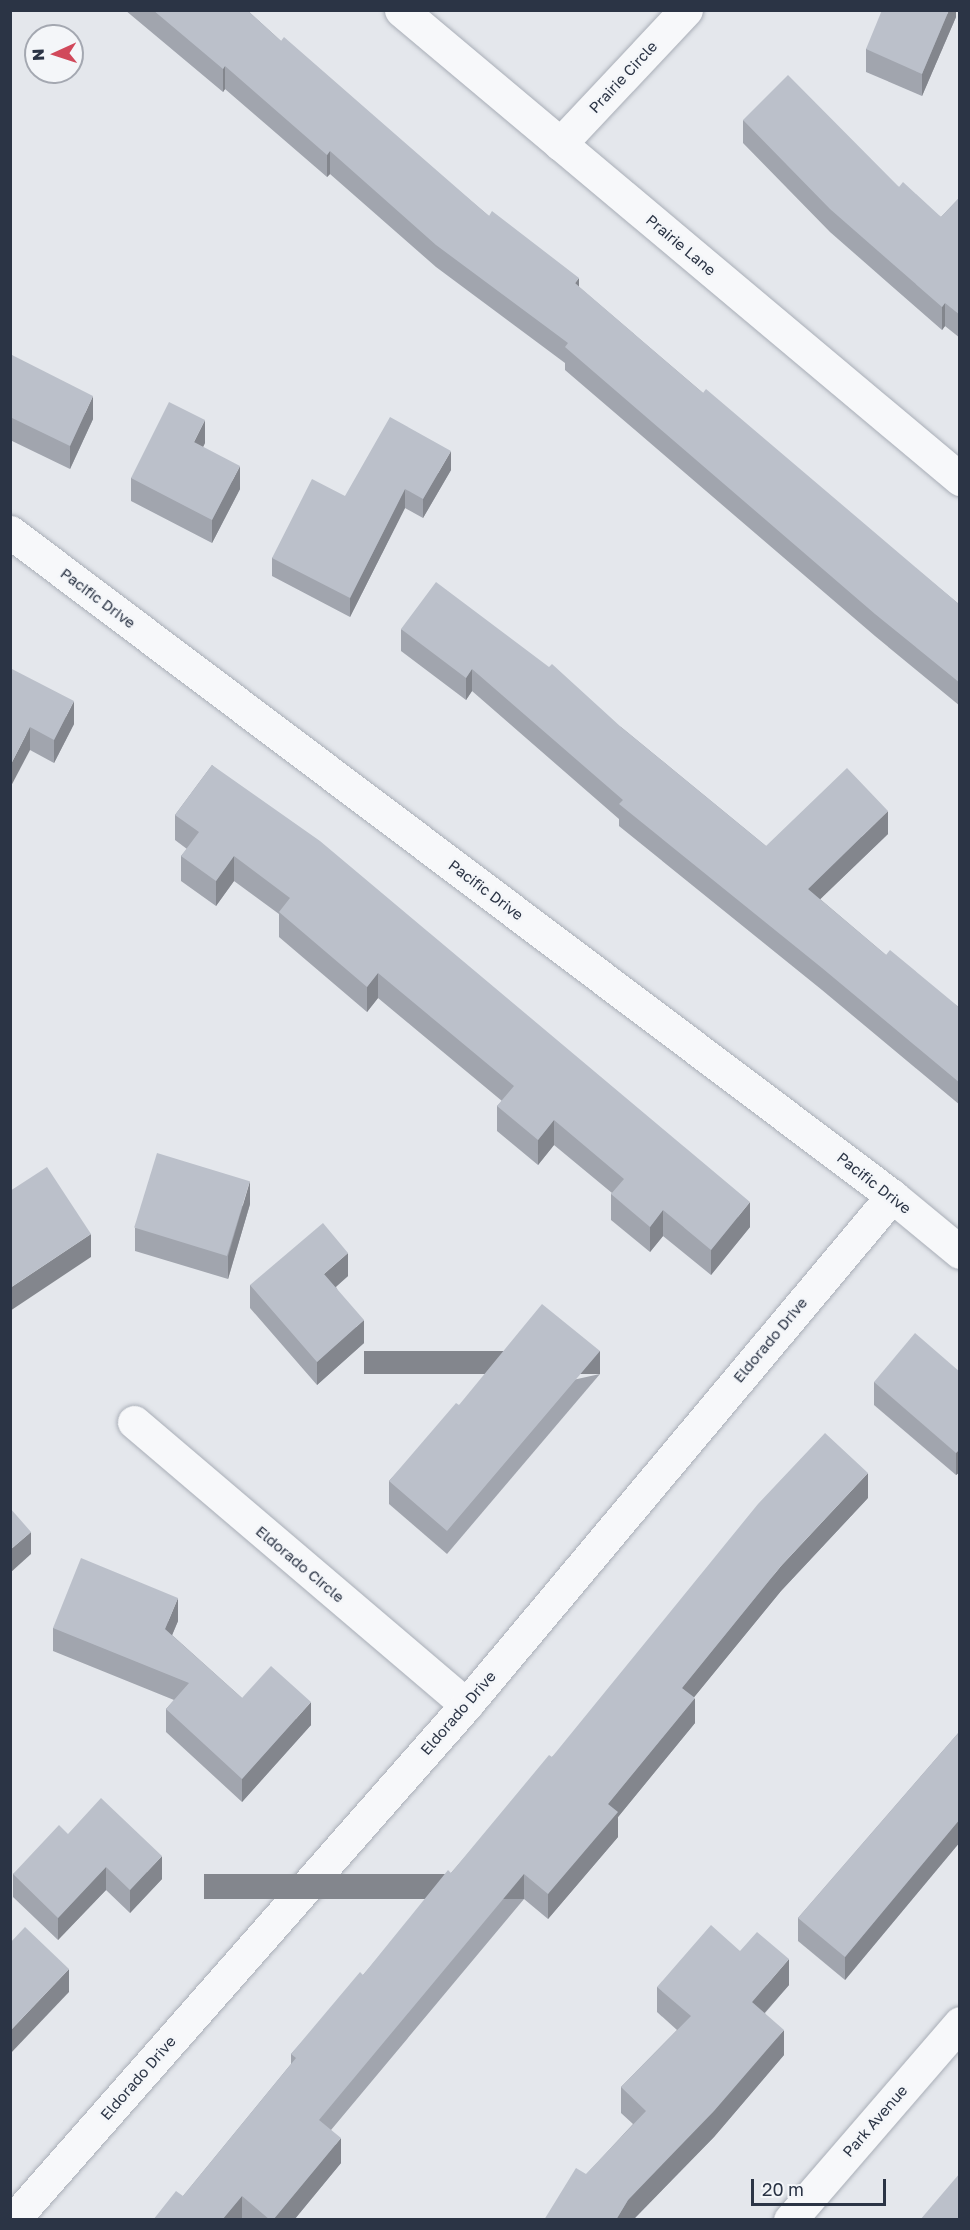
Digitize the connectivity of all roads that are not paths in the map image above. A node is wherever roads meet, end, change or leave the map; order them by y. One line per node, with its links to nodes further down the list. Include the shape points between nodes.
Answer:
1 (401, 10): 3 (street, Prairie Lane)
2 (686, 10): 3 (street, Prairie Circle)
3 (560, 144): 4 (street, Prairie Lane)
4 (960, 479)
5 (10, 532): 6 (street, Pacific Drive)
6 (892, 1196): 7 (street, Pacific Drive); 9 (street, Eldorado Drive)
7 (960, 1252)
8 (134, 1422): 9 (street, Eldorado Circle)
9 (466, 1705): 11 (street, Eldorado Drive)
10 (960, 2023): 12 (street, Park Avenue)
11 (13, 2220)
12 (790, 2220)

